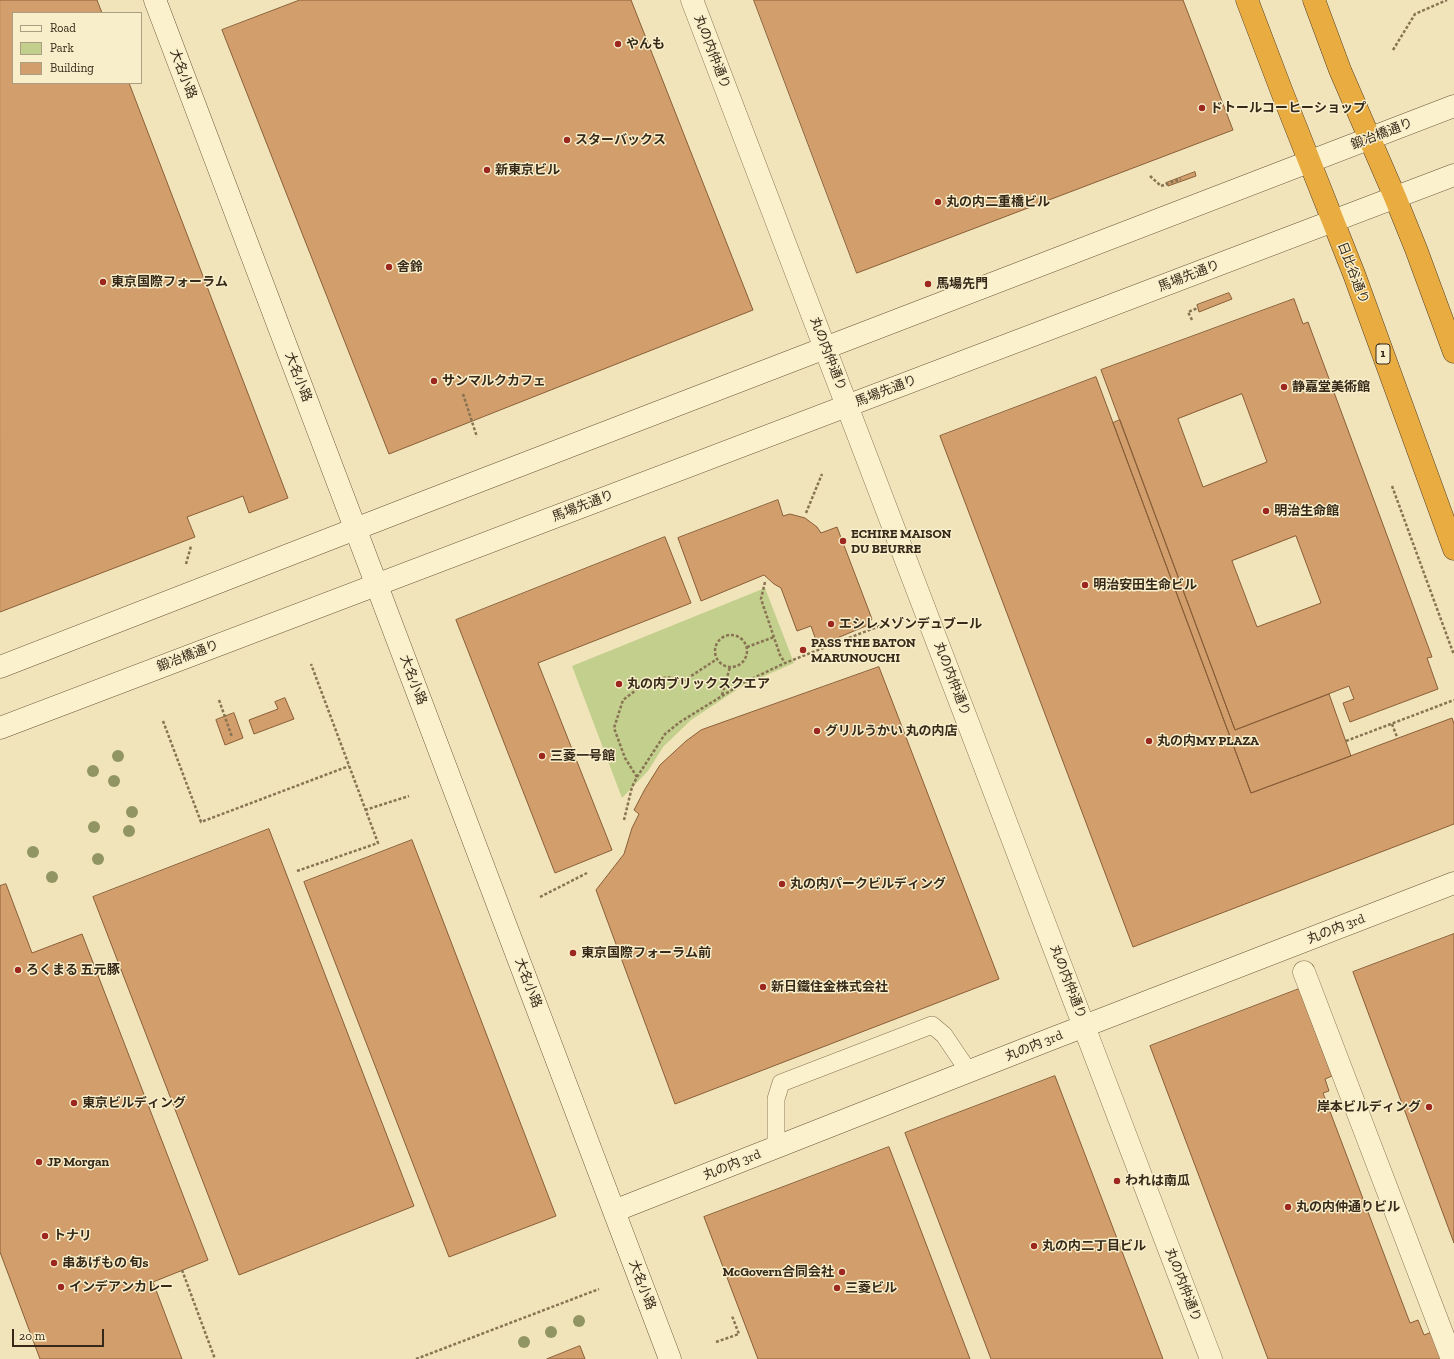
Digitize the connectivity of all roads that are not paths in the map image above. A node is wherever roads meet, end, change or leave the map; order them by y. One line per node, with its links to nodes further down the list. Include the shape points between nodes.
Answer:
1 (692, 0): 11 (main road, 丸の内仲通り)
2 (1248, 0): 7 (highway, 日比谷通り / 1)
3 (1314, 0): 6 (highway, via 1340,70)
4 (162, 2): 14 (main road, 大名小路)
5 (1454, 106): 6 (main road, 鍛冶橋通り)
6 (1370, 139): 7 (main road, 鍛冶橋通り); 9 (highway)
7 (1310, 161): 10 (highway, 日比谷通り / 1); 11 (main road)
8 (1454, 175): 9 (main road)
9 (1395, 197): 10 (main road, 馬場先通り); 12 (highway)
10 (1333, 221): 13 (main road, 馬場先通り); 15 (highway, 日比谷通り / 1)
11 (825, 348): 13 (main road, 丸の内仲通り); 14 (main road)
12 (1454, 352)
13 (847, 406): 16 (main road, 馬場先通り); 21 (main road, 丸の内仲通り)
14 (356, 529): 16 (main road, 大名小路); 17 (main road)
15 (1454, 549)
16 (377, 585): 18 (main road, 鍛冶橋通り); 24 (main road, 大名小路)
17 (0, 667)
18 (0, 728)
19 (1454, 883): 21 (main road, 丸の内 3rd)
20 (1304, 972): 27 (main road)
21 (1084, 1026): 22 (main road, 丸の内 3rd); 26 (main road, 丸の内仲通り)
22 (969, 1072): 23 (main road, 丸の内 3rd); 23 (lane, via 944,1035 932,1025 782,1083 776,1099)
23 (776, 1147): 24 (main road, 丸の内 3rd)
24 (614, 1211): 25 (main road, 大名小路)
25 (670, 1359)
26 (1211, 1359)
27 (1452, 1359)

